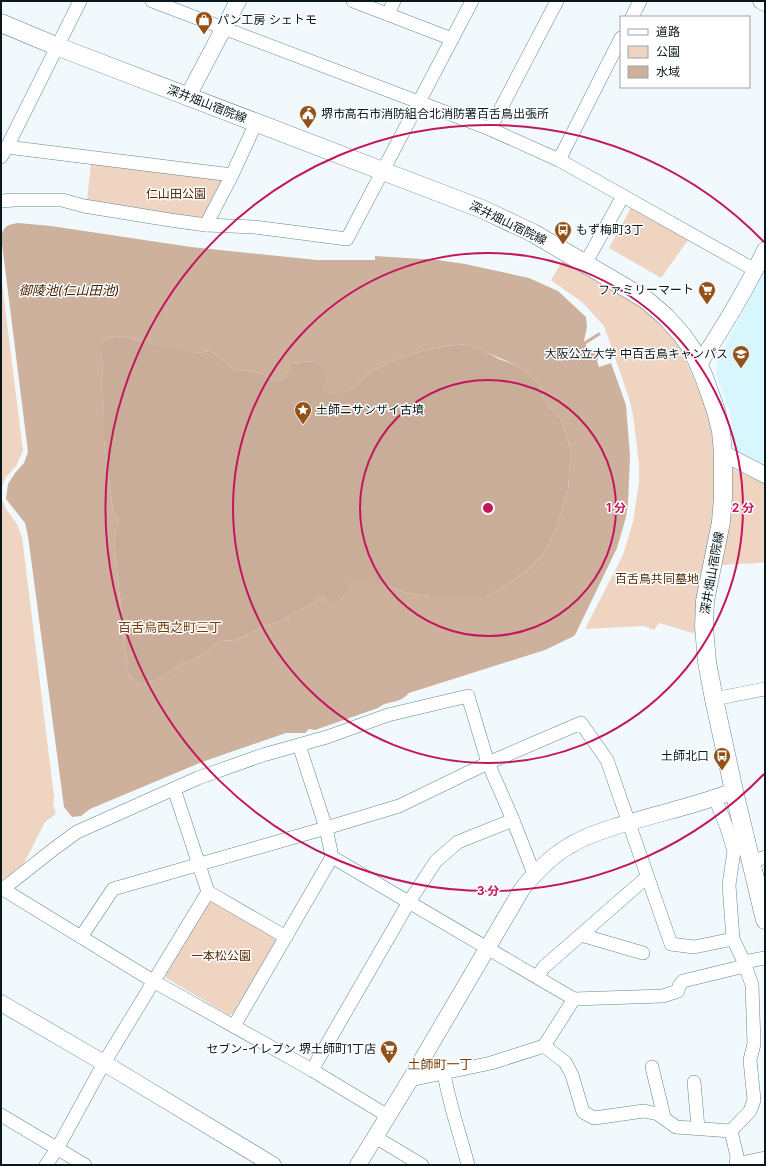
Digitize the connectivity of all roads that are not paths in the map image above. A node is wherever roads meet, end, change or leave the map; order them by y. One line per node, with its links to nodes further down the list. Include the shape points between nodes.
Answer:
1 (80, 1): 17 (street)
2 (152, 1): 14 (street)
3 (238, 1): 14 (street)
4 (354, 1): 11 (street)
5 (394, 1): 11 (street)
6 (472, 1): 15 (street)
7 (556, 1): 21 (street)
8 (640, 1): 12 (street)
9 (761, 1): 10 (street)
10 (765, 3)
11 (388, 14): 15 (street)
12 (632, 16)
13 (1, 23): 17 (main road, 深井畑山宿院線)
14 (223, 29): 18 (street); 19 (street)
15 (452, 39): 19 (street)
16 (620, 40): 23 (street)
17 (56, 46): 18 (main road, 深井畑山宿院線); 22 (street)
18 (188, 96): 20 (main road, 深井畑山宿院線)
19 (419, 103): 21 (street); 24 (street)
20 (256, 123): 24 (main road, 深井畑山宿院線); 25 (street)
21 (490, 130): 23 (street)
22 (4, 152): 25 (street)
23 (559, 160): 26 (street)
24 (383, 170): 28 (street, via 347,239 254,227); 30 (main road, 深井畑山宿院線, via 482,209 533,233)
25 (232, 174): 28 (street)
26 (623, 196): 30 (street); 31 (street)
27 (1, 201): 28 (street, via 62,200 126,214)
28 (206, 225)
29 (765, 250): 31 (street)
30 (585, 264): 32 (main road, 深井畑山宿院線, via 645,299 666,317 692,349)
31 (755, 270): 32 (street)
32 (699, 364): 33 (main road, 深井畑山宿院線, via 716,410)
33 (723, 453): 34 (street); 36 (main road, 深井畑山宿院線, via 721,522 705,601 704,627)
34 (765, 475)
35 (765, 689): 36 (street)
36 (714, 699): 40 (main road, 深井畑山宿院線)
37 (299, 745): 38 (street, via 388,715 468,696); 39 (street, via 263,755); 44 (street)
38 (488, 763): 42 (street); 43 (street, via 580,723 607,760); 44 (street, via 399,806)
39 (174, 789): 47 (street); 50 (street, via 77,832)
40 (734, 791): 41 (street); 46 (main road, 深井畑山宿院線)
41 (715, 798): 43 (street); 57 (street, via 734,851 729,885)
42 (513, 820): 48 (street); 52 (street, via 458,842 436,861)
43 (629, 822): 48 (street, via 574,843); 49 (street)
44 (326, 828): 45 (street); 47 (street)
45 (332, 857): 52 (street); 56 (street)
46 (758, 859): 53 (main road, 深井畑山宿院線)
47 (198, 865): 51 (street); 55 (street, via 113,889)
48 (534, 874): 58 (street)
49 (647, 876): 54 (street); 57 (street, via 671,944 694,947)
50 (2, 888): 55 (street)
51 (208, 892): 56 (street); 63 (street)
52 (409, 902): 58 (street); 70 (street)
53 (765, 920)
54 (581, 935): 59 (street); 62 (street, via 544,967)
55 (81, 937): 63 (street)
56 (286, 937): 66 (street)
57 (732, 939): 61 (street)
58 (486, 948): 62 (street); 72 (street)
59 (643, 953)
60 (765, 958): 61 (street)
61 (744, 964): 64 (street, via 682,981 678,991 663,996); 78 (street, via 752,986 754,1044 750,1060 754,1100 750,1111)
62 (537, 977): 64 (street)
63 (153, 981): 66 (street); 68 (street)
64 (574, 999): 67 (street)
65 (1, 1003): 68 (street)
66 (234, 1026): 70 (street)
67 (544, 1046): 71 (street); 76 (street, via 565,1062 572,1075 583,1112 594,1118 644,1111)
68 (104, 1063): 80 (street); 85 (street)
69 (652, 1068): 76 (street)
70 (312, 1070): 75 (street)
71 (444, 1073): 72 (street); 88 (street)
72 (410, 1080): 75 (street)
73 (694, 1082): 77 (street)
74 (1, 1115): 80 (street)
75 (388, 1116): 79 (street)
76 (664, 1117): 77 (street, via 676,1127)
77 (698, 1128): 78 (street)
78 (731, 1130): 82 (street, via 737,1156)
79 (375, 1137): 86 (street); 87 (street)
80 (57, 1149): 83 (street); 84 (street)
81 (765, 1158): 82 (street)
82 (736, 1164)
83 (46, 1165)
84 (85, 1165)
85 (273, 1165)
86 (358, 1165)
87 (422, 1165)
88 (468, 1165)

